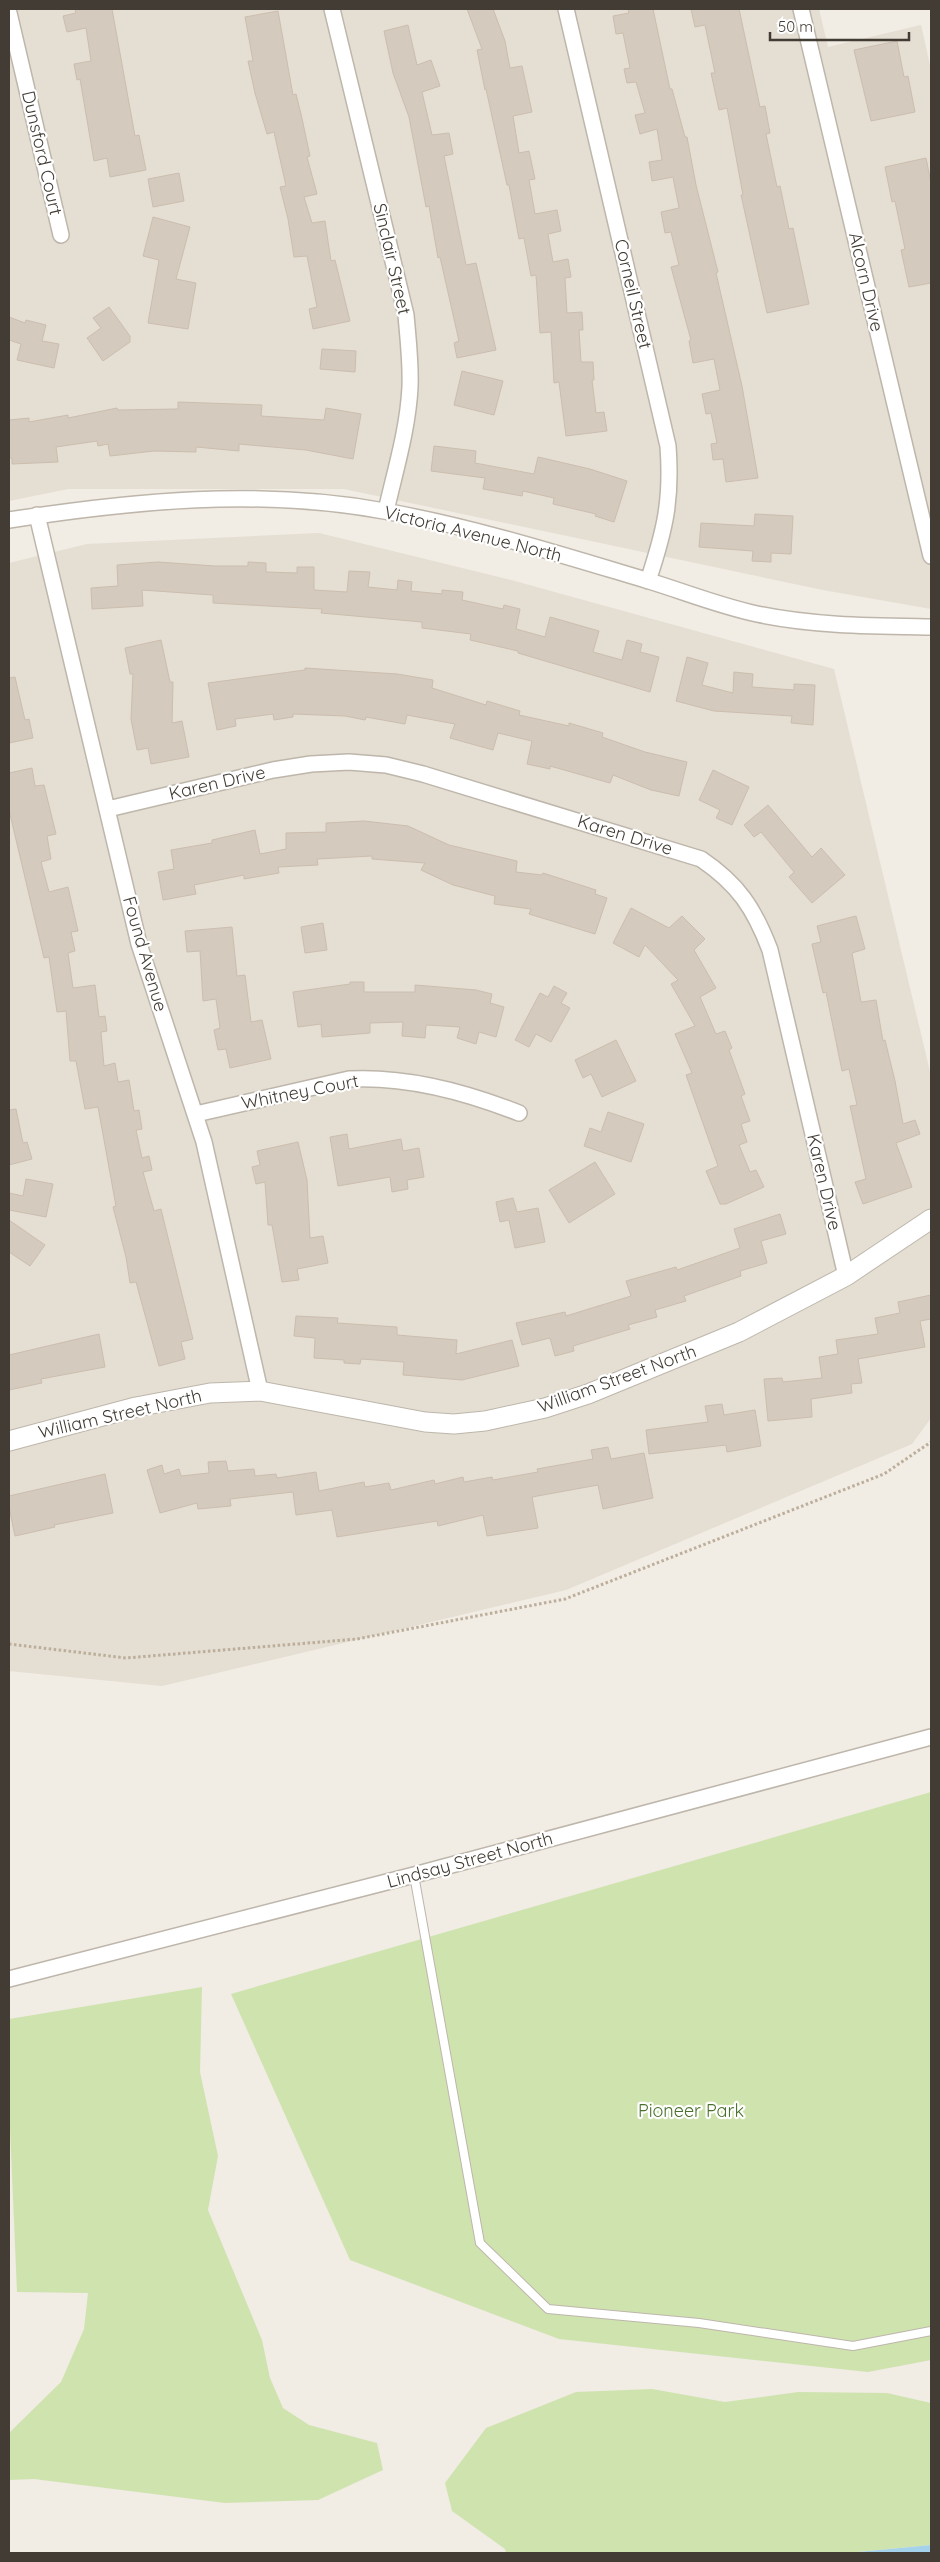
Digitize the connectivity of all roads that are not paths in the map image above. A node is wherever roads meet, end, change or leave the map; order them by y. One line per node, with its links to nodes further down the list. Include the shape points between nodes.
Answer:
1 (332, 9): 6 (street, Sinclair Street, via 406,315 410,389)
2 (566, 9): 10 (street, Corneil Street, via 668,446 668,515)
3 (801, 9): 9 (street, Alcorn Drive)
4 (9, 13): 5 (street, Dunsford Court)
5 (61, 235)
6 (386, 511): 7 (street, Victoria Avenue North, via 260,499 178,499); 10 (street, Victoria Avenue North, via 484,534)
7 (37, 515): 8 (street, Victoria Avenue North); 12 (street, Found Avenue)
8 (9, 520)
9 (931, 556)
10 (648, 581): 11 (street, Victoria Avenue North, via 766,615 857,625)
11 (931, 627)
12 (108, 809): 14 (street, Found Avenue, via 142,953); 16 (street, Karen Drive, via 273,770 358,762 423,774 701,859 737,888 754,913 770,950)
13 (519, 1113): 14 (street, Whitney Court, via 478,1097 375,1078 349,1079)
14 (196, 1114): 17 (street, Found Avenue)
15 (931, 1219): 16 (street, William Street North)
16 (846, 1276): 17 (street, William Street North, via 739,1332 679,1357 545,1408 485,1421 454,1424 395,1419)
17 (260, 1391): 18 (street, William Street North, via 210,1392 136,1407)
18 (9, 1441)
19 (931, 1737): 20 (street, Lindsay Street North)
20 (414, 1875): 21 (street, Lindsay Street North); 22 (lane, via 480,2243 548,2309 699,2323 853,2346)
21 (9, 1980)
22 (931, 2331)

